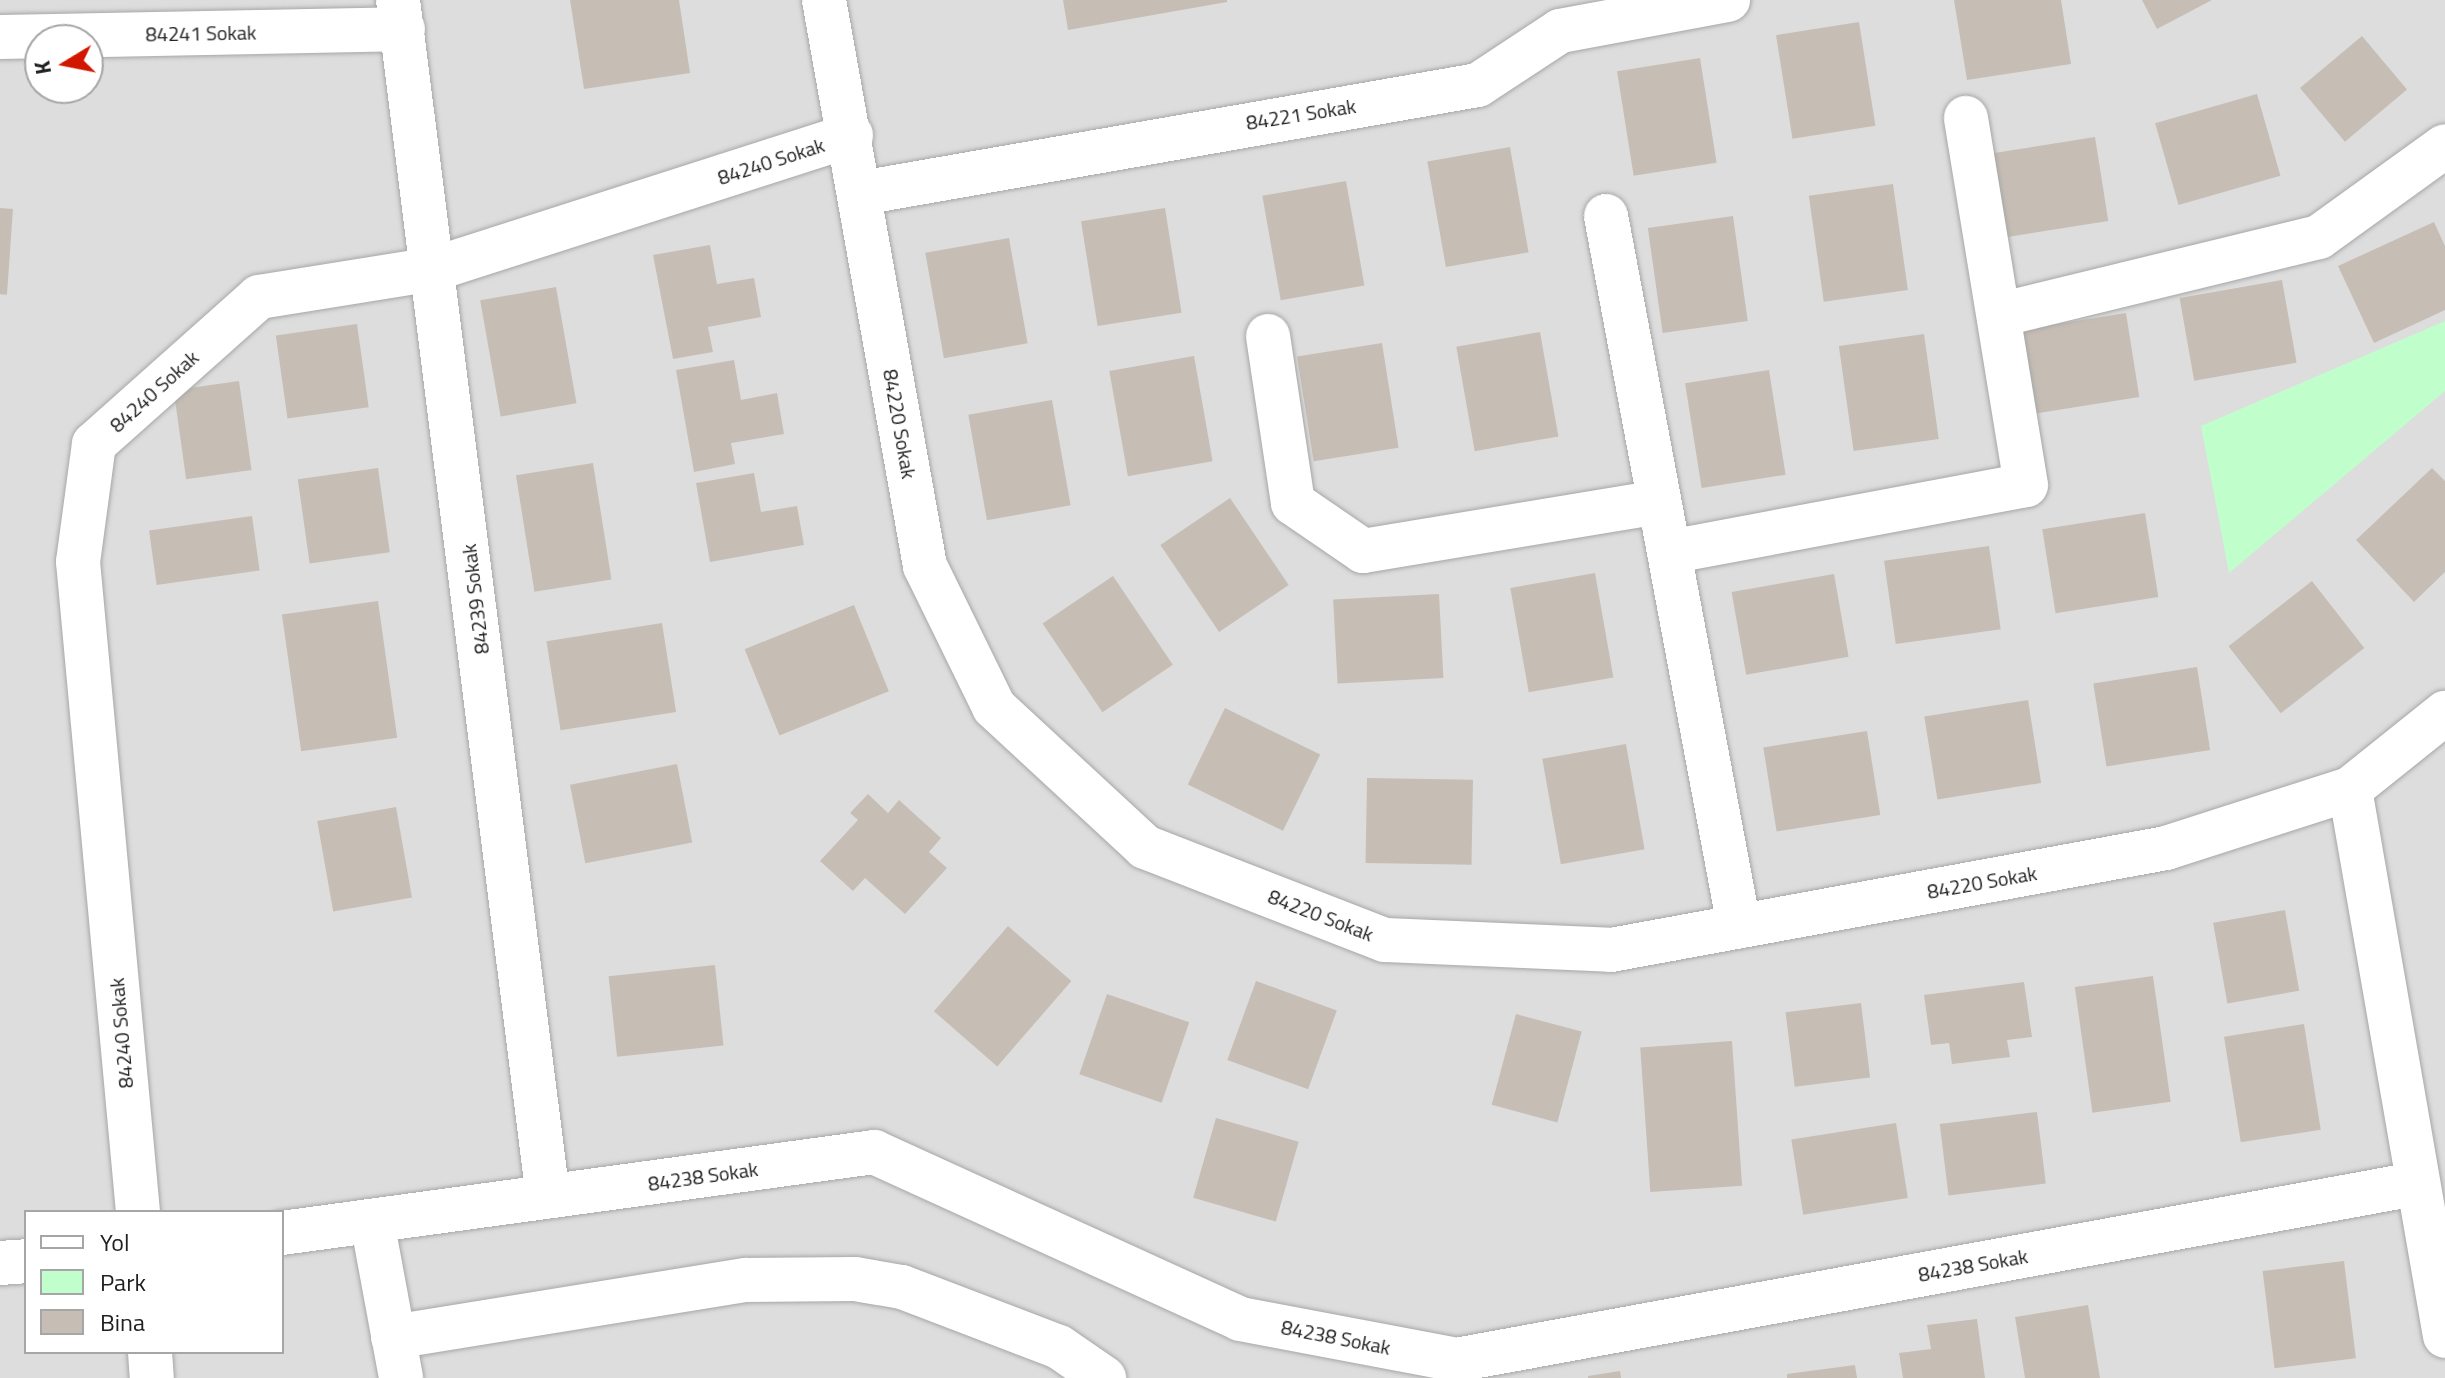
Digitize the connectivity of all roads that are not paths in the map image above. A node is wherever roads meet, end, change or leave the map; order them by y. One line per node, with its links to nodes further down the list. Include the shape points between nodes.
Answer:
1 (824, 0): 7 (street, 84220 Sokak)
2 (1728, 0): 4 (street, 84221 Sokak)
3 (401, 15): 5 (street, 84241 Sokak); 11 (street, 84239 Sokak)
4 (1557, 16): 9 (street, 84221 Sokak, via 1478,85)
5 (0, 37)
6 (1966, 118): 12 (street)
7 (851, 135): 9 (street, 84220 Sokak); 11 (street, 84240 Sokak)
8 (2445, 146): 12 (street, via 2319,237)
9 (861, 193): 18 (street, 84220 Sokak, via 925,566 994,707 1145,847 1385,940 1611,950)
10 (1606, 216): 14 (street)
11 (434, 269): 20 (street, 84239 Sokak); 21 (street, 84240 Sokak, via 259,297 94,444 78,562)
12 (1999, 315): 15 (street, via 2026,485)
13 (1268, 336): 14 (street, via 1293,503 1363,551)
14 (1659, 502): 15 (street)
15 (1669, 552): 18 (street)
16 (2445, 713): 17 (street, 84220 Sokak)
17 (2350, 789): 18 (street, 84220 Sokak, via 2166,848); 19 (street)
18 (1739, 926)
19 (2415, 1184): 26 (street); 29 (street, 84238 Sokak)
20 (548, 1197): 22 (street, 84238 Sokak); 29 (street, 84238 Sokak, via 874,1152 1240,1319)
21 (138, 1210)
22 (372, 1221): 23 (street, 84238 Sokak); 28 (street)
23 (284, 1233)
24 (24, 1261): 25 (street)
25 (0, 1263)
26 (2445, 1336)
27 (150, 1354): 30 (street)
28 (397, 1358): 31 (street, via 746,1280 855,1279 902,1287 1059,1347)
29 (1458, 1369)
30 (152, 1378)
31 (1104, 1378)

